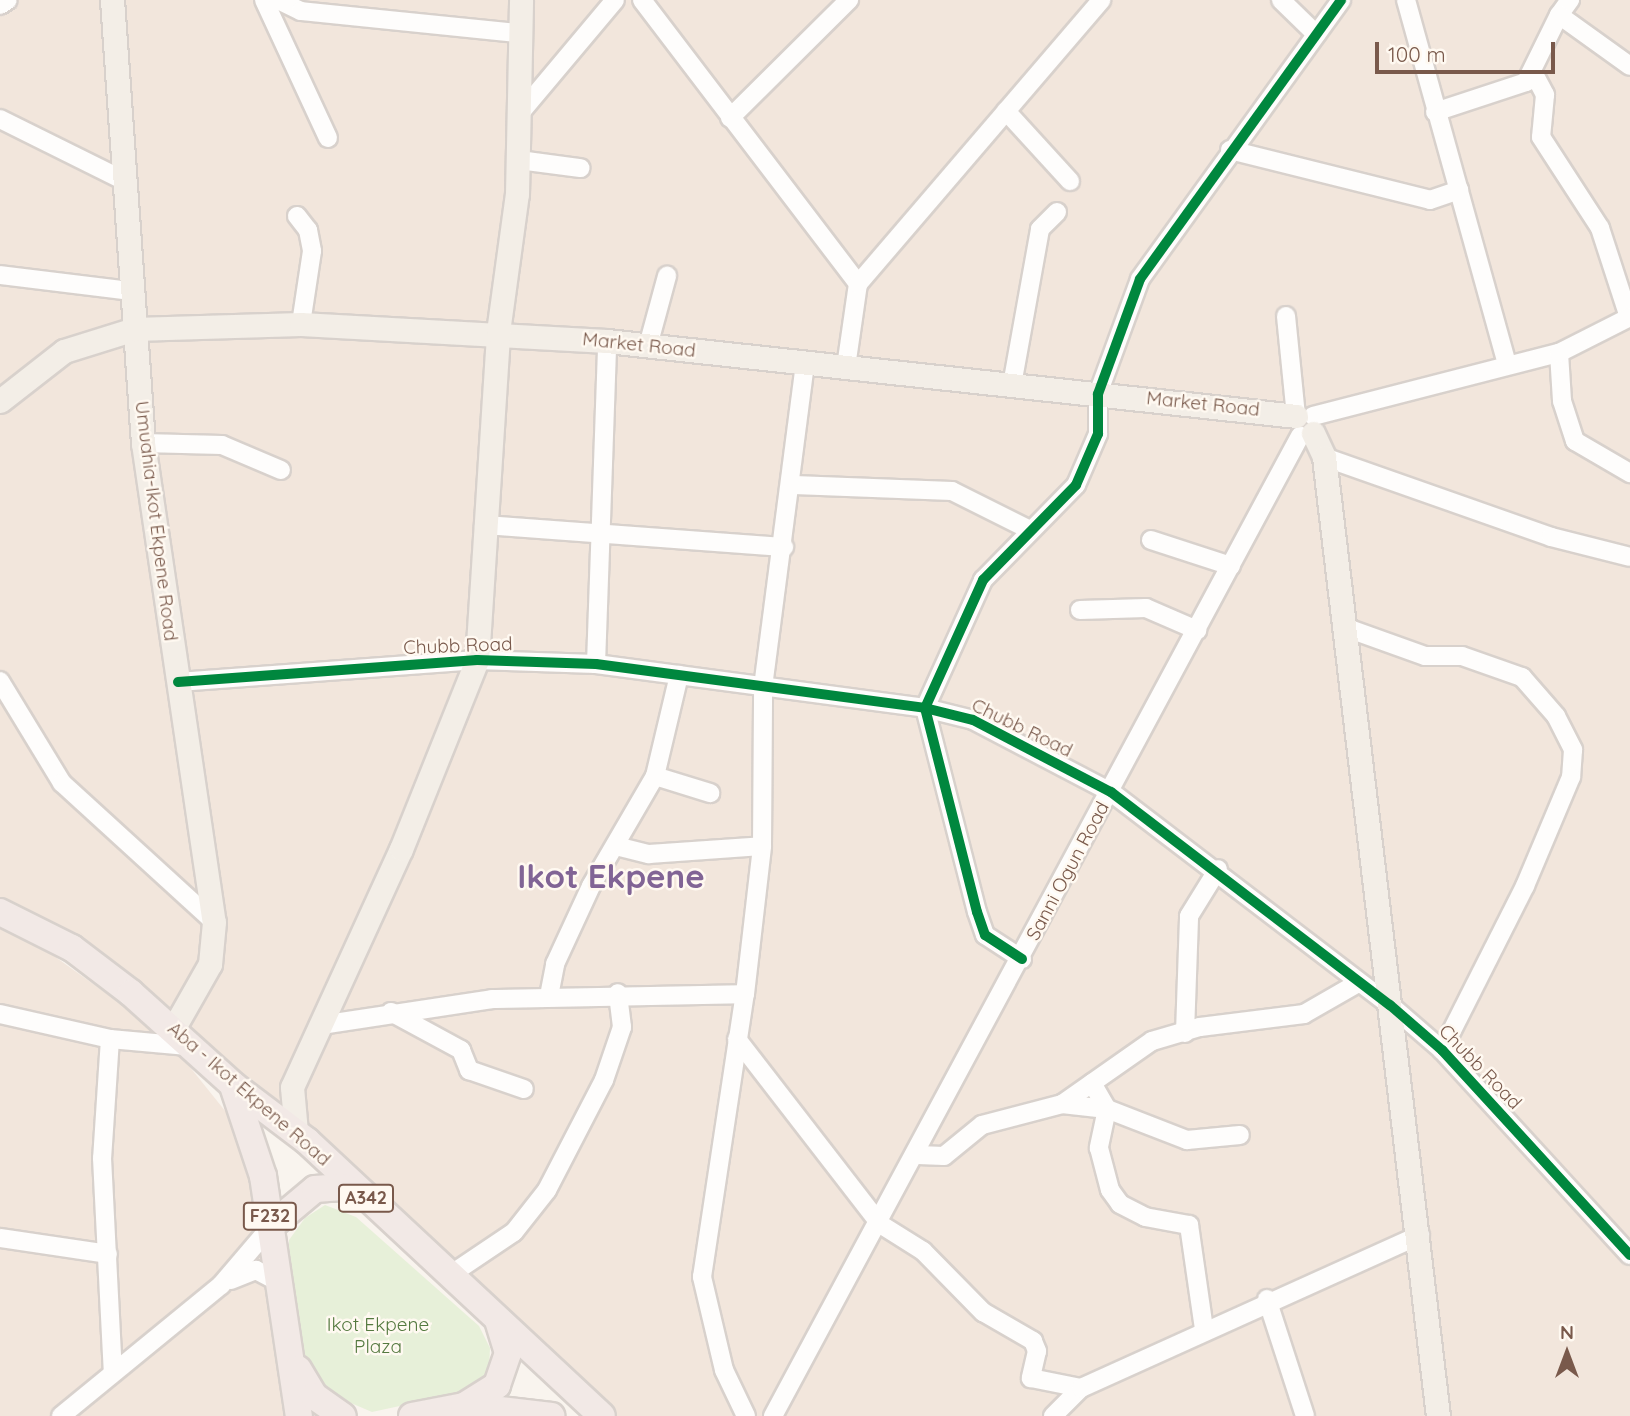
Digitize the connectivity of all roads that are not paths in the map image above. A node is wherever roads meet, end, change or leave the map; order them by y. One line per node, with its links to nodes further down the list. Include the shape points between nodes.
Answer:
1 (8, 0): 13 (street)
2 (112, 0): 29 (main road, Umuahia-Ikot Ekpene Road)
3 (264, 0): 15 (street)
4 (520, 0): 16 (main road)
5 (615, 0): 21 (street)
6 (642, 0): 23 (street)
7 (849, 0): 23 (street)
8 (1101, 0): 20 (street)
9 (1281, 0): 17 (street)
10 (1341, 0): 17 (street)
11 (1406, 0): 22 (street)
12 (282, 2): 15 (street); 16 (street, via 301,11)
13 (0, 5)
14 (1564, 7): 18 (street); 19 (street)
15 (273, 18): 25 (street)
16 (518, 33): 21 (main road)
17 (1316, 34): 26 (street)
18 (1630, 65)
19 (1533, 72): 22 (street, via 1526,82); 39 (street, via 1545,95 1541,137 1600,228)
20 (1006, 111): 30 (street); 36 (street)
21 (521, 112): 27 (main road)
22 (1435, 112): 31 (street)
23 (730, 118): 36 (street)
24 (0, 119): 29 (street)
25 (328, 138)
26 (1230, 150): 31 (street, via 1430,200); 50 (street, via 1140,279)
27 (519, 160): 28 (street); 42 (main road)
28 (580, 168)
29 (123, 180): 37 (main road, Umuahia-Ikot Ekpene Road)
30 (1070, 181)
31 (1459, 190): 47 (street)
32 (1057, 212): 49 (street, via 1040,229)
33 (297, 216): 40 (street, via 312,251)
34 (0, 275): 37 (street)
35 (667, 276): 44 (street)
36 (858, 284): 48 (street)
37 (131, 291): 41 (main road, Umuahia-Ikot Ekpene Road)
38 (1286, 316): 52 (street)
39 (1629, 317): 45 (street)
40 (301, 324): 41 (main road, Market Road); 42 (main road, Market Road)
41 (134, 330): 51 (main road, Market Road, via 64,351); 53 (main road, Umuahia-Ikot Ekpene Road)
42 (498, 332): 43 (main road, Market Road); 58 (main road)
43 (607, 341): 44 (main road, Market Road); 60 (street)
44 (648, 346): 46 (main road, Market Road)
45 (1559, 353): 47 (street); 56 (street, via 1562,401 1575,441)
46 (805, 363): 48 (main road, Market Road); 57 (street)
47 (1507, 363): 52 (street)
48 (846, 367): 49 (main road, Market Road)
49 (1012, 385): 50 (main road, Market Road)
50 (1098, 394): 52 (main road, Market Road); 59 (street, via 1098,433 1076,485)
51 (0, 401)
52 (1306, 425): 54 (main road); 64 (street, Sanni Ogun Road)
53 (143, 443): 55 (street, via 222,445); 72 (main road, Umuahia-Ikot Ekpene Road)
54 (1324, 457): 63 (street, via 1551,537); 66 (main road)
55 (281, 470)
56 (1630, 473)
57 (794, 485): 59 (street, via 952,491); 62 (street)
58 (484, 525): 60 (street); 68 (main road)
59 (1028, 529): 74 (street, via 983,580)
60 (604, 533): 62 (street); 69 (street)
61 (1151, 540): 64 (street)
62 (784, 547): 73 (street)
63 (1630, 556)
64 (1231, 566): 67 (street, Sanni Ogun Road)
65 (1080, 610): 67 (street, via 1146,608)
66 (1344, 627): 88 (main road); 96 (street, via 1425,656 1462,656 1522,677 1556,716 1573,750 1571,777 1525,886)
67 (1197, 630): 76 (street, Sanni Ogun Road)
68 (477, 660): 69 (street, Chubb Road); 72 (street, Chubb Road); 91 (main road)
69 (596, 664): 70 (street, Chubb Road)
70 (680, 675): 73 (street, Chubb Road); 75 (street)
71 (0, 681): 82 (street, via 62,783)
72 (178, 682): 82 (main road, Umuahia-Ikot Ekpene Road)
73 (763, 687): 74 (street, Chubb Road); 79 (street)
74 (925, 708): 76 (street, Chubb Road, via 973,720); 83 (street, via 985,935)
75 (655, 776): 77 (street); 78 (street)
76 (1111, 792): 80 (street, Chubb Road); 83 (street, Sanni Ogun Road)
77 (710, 793)
78 (616, 846): 79 (street, via 649,854); 87 (street, via 555,964)
79 (762, 846): 86 (street)
80 (1218, 869): 84 (street, Chubb Road); 92 (street, via 1189,916)
81 (0, 912): 93 (highway, Aba - Ikot Ekpene Road / A342, via 72,948)
82 (214, 922): 93 (main road, Umuahia-Ikot Ekpene Road, via 210,964)
83 (1022, 959): 104 (street, Sanni Ogun Road)
84 (1358, 983): 88 (street, Chubb Road); 92 (street, via 1304,1014)
85 (618, 993): 86 (street); 87 (street); 112 (street, via 622,1027 604,1080 547,1190 514,1232)
86 (745, 994): 95 (street)
87 (549, 996): 89 (street)
88 (1391, 1005): 96 (street, Chubb Road); 108 (main road)
89 (391, 1013): 91 (street); 99 (street, via 461,1050 469,1070)
90 (0, 1014): 94 (street)
91 (321, 1025): 102 (main road, via 292,1087)
92 (1185, 1033): 97 (street, via 1152,1041)
93 (181, 1038): 94 (street); 98 (highway, Aba - Ikot Ekpene Road / A342)
94 (110, 1039): 110 (street, via 102,1158)
95 (737, 1039): 106 (street); 128 (street, via 702,1277 724,1370)
96 (1442, 1050): 111 (street, Chubb Road)
97 (1092, 1083): 100 (street); 101 (street)
98 (233, 1085): 102 (highway, Aba - Ikot Ekpene Road / A342); 107 (highway, F232, via 251,1127)
99 (524, 1089)
100 (1062, 1104): 101 (street); 104 (street, via 982,1125 944,1156)
101 (1107, 1109): 103 (street, via 1187,1140); 117 (street, via 1099,1148 1110,1190 1120,1204 1145,1217 1189,1225)
102 (296, 1132): 105 (highway, Aba - Ikot Ekpene Road / A342)
103 (1241, 1135)
104 (918, 1156): 106 (street, Sanni Ogun Road)
105 (364, 1196): 107 (highway, via 344,1187 315,1189); 112 (highway, Aba - Ikot Ekpene Road / A342)
106 (880, 1224): 120 (street, via 923,1251 983,1312 1033,1341 1037,1351 1031,1378); 129 (street, Sanni Ogun Road)
107 (272, 1225): 113 (highway, F232); 114 (street)
108 (1420, 1235): 115 (street); 132 (main road)
109 (0, 1238): 110 (street)
110 (108, 1254): 119 (street)
111 (1630, 1255)
112 (453, 1272): 116 (highway, Aba - Ikot Ekpene Road / A342)
113 (282, 1284): 114 (street, via 256,1270); 118 (highway, F232)
114 (221, 1285): 119 (street)
115 (1267, 1299): 117 (street); 131 (street)
116 (496, 1316): 121 (highway, via 507,1335 506,1369 484,1397); 127 (highway, Aba - Ikot Ekpene Road / A342)
117 (1204, 1329): 120 (street)
118 (291, 1351): 123 (highway, F232); 124 (highway, via 314,1396)
119 (113, 1373): 122 (street)
120 (1081, 1388): 130 (street)
121 (464, 1406): 125 (highway); 126 (highway)
122 (61, 1416)
123 (299, 1416)
124 (343, 1416)
125 (412, 1416)
126 (551, 1416)
127 (602, 1416)
128 (746, 1416)
129 (773, 1416)
130 (1053, 1416)
131 (1305, 1416)
132 (1438, 1416)

